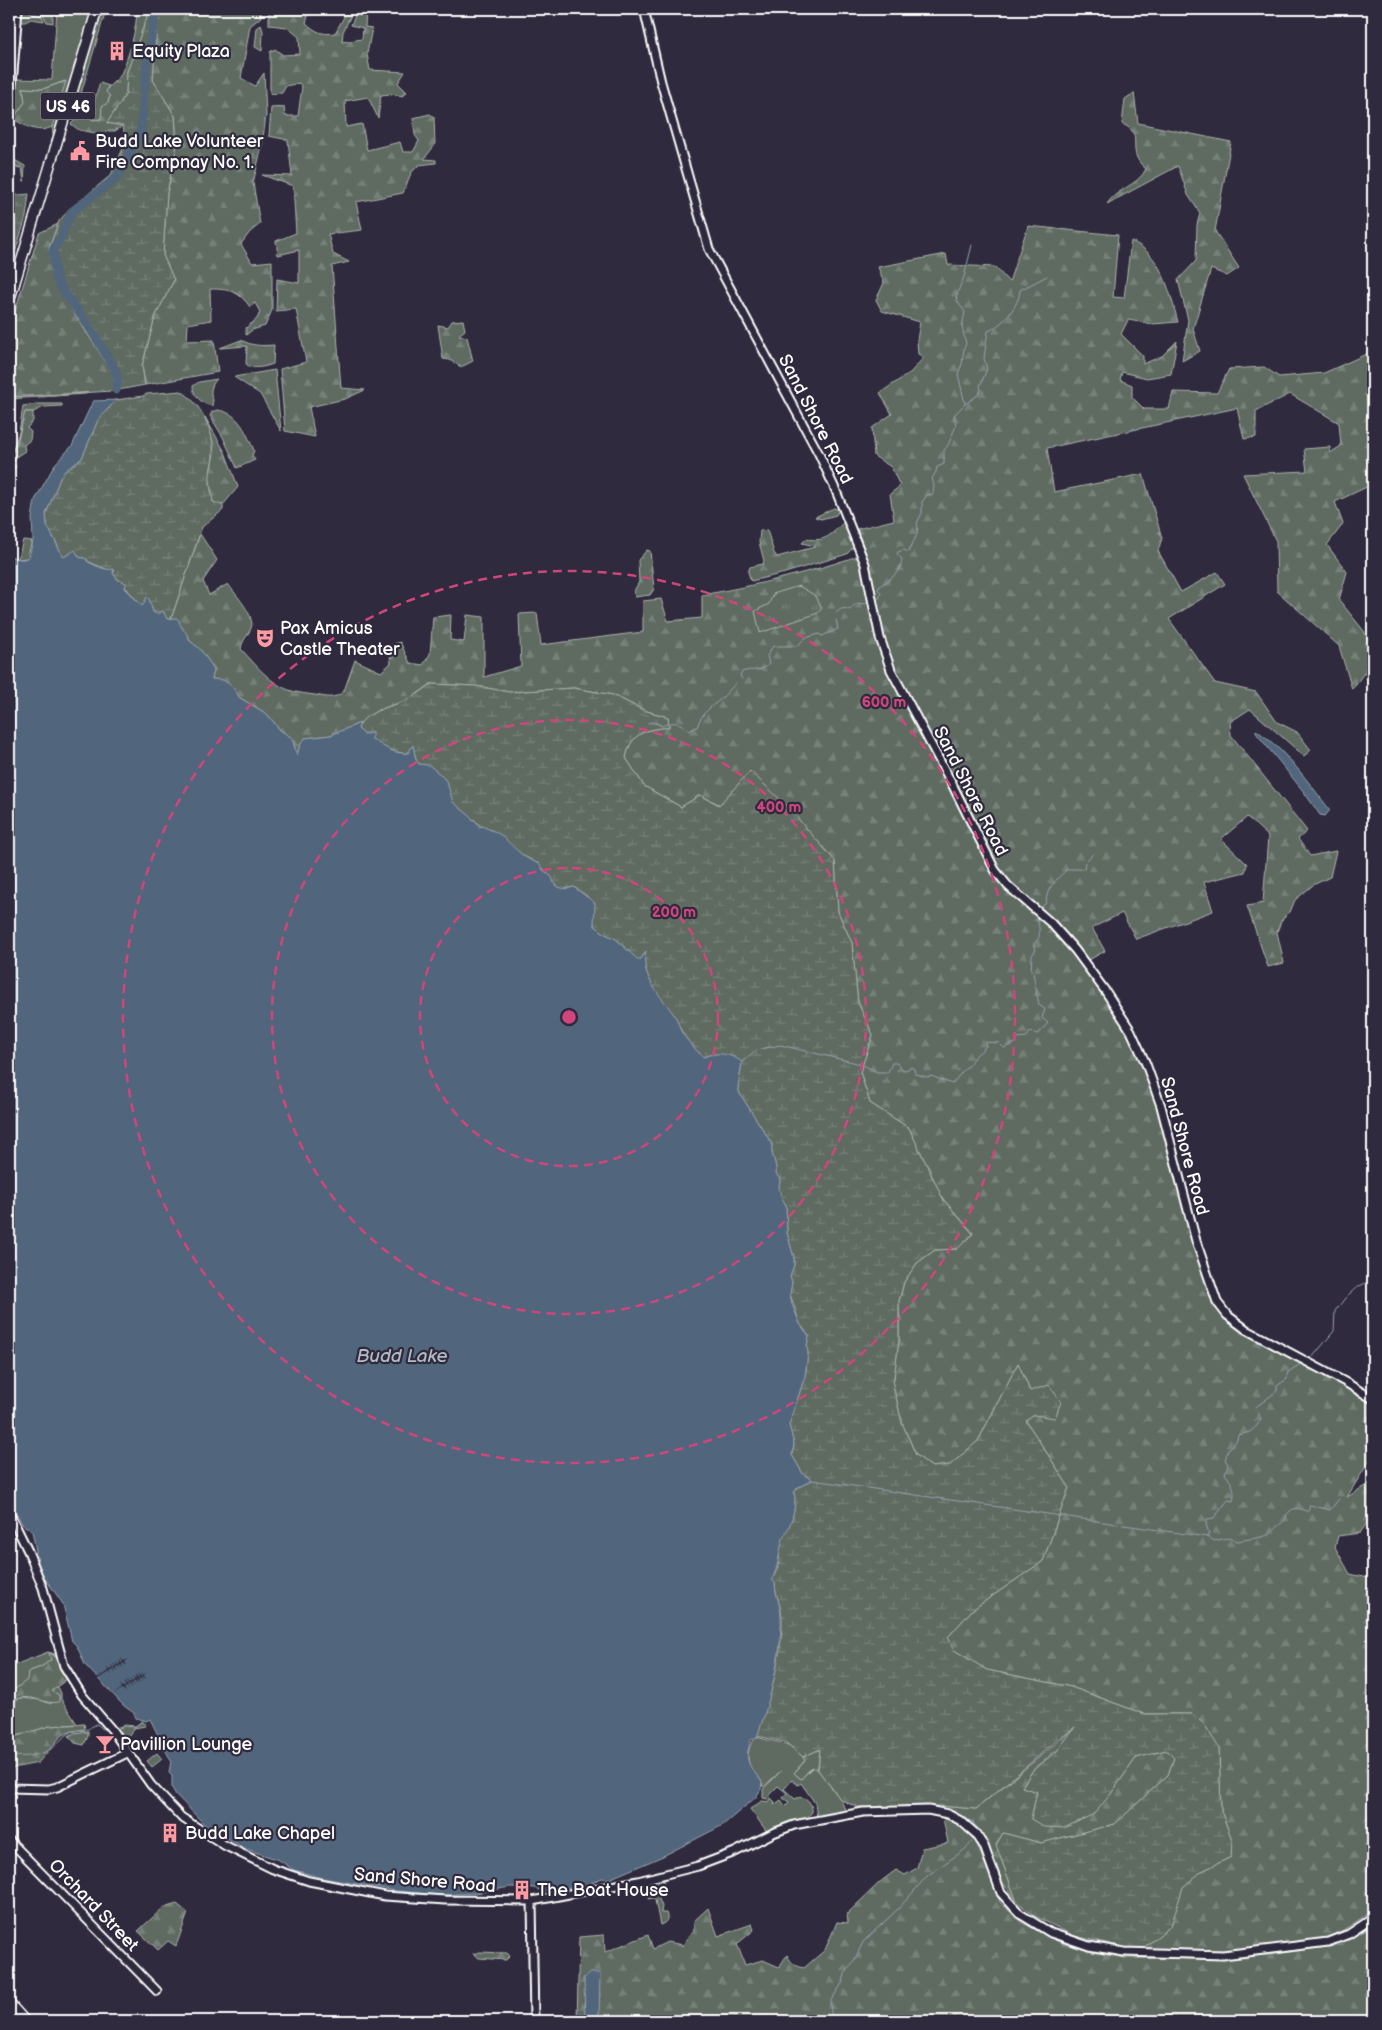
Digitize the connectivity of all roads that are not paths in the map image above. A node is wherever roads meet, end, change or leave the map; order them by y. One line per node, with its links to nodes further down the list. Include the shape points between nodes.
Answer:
1 (18, 9): 4 (street)
2 (98, 9): 5 (main road, US 46)
3 (644, 9): 6 (street, Sand Shore Road, via 661,82 709,249 836,490 865,564 880,638 891,670 990,863 1005,883 1084,960 1141,1051 1166,1124 1196,1241 1219,1305 1239,1325)
4 (9, 122)
5 (9, 302)
6 (1373, 1399)
7 (9, 1512): 8 (street, Sand Shore Road, via 43,1588 64,1666)
8 (127, 1753): 9 (street, via 57,1788); 11 (street, Sand Shore Road, via 181,1817 228,1848 273,1869 344,1889 385,1896)
9 (9, 1788)
10 (9, 1840): 13 (street, Orchard Street)
11 (532, 1901): 12 (street, Sand Shore Road, via 698,1866 794,1825 864,1812 924,1809 948,1814 976,1834 984,1846 1001,1893 1020,1914 1051,1933 1089,1946 1124,1952 1223,1955 1328,1942 1349,1934); 16 (street)
12 (1373, 1918)
13 (157, 1991)
14 (9, 2003): 15 (main road)
15 (24, 2021)
16 (534, 2021)

